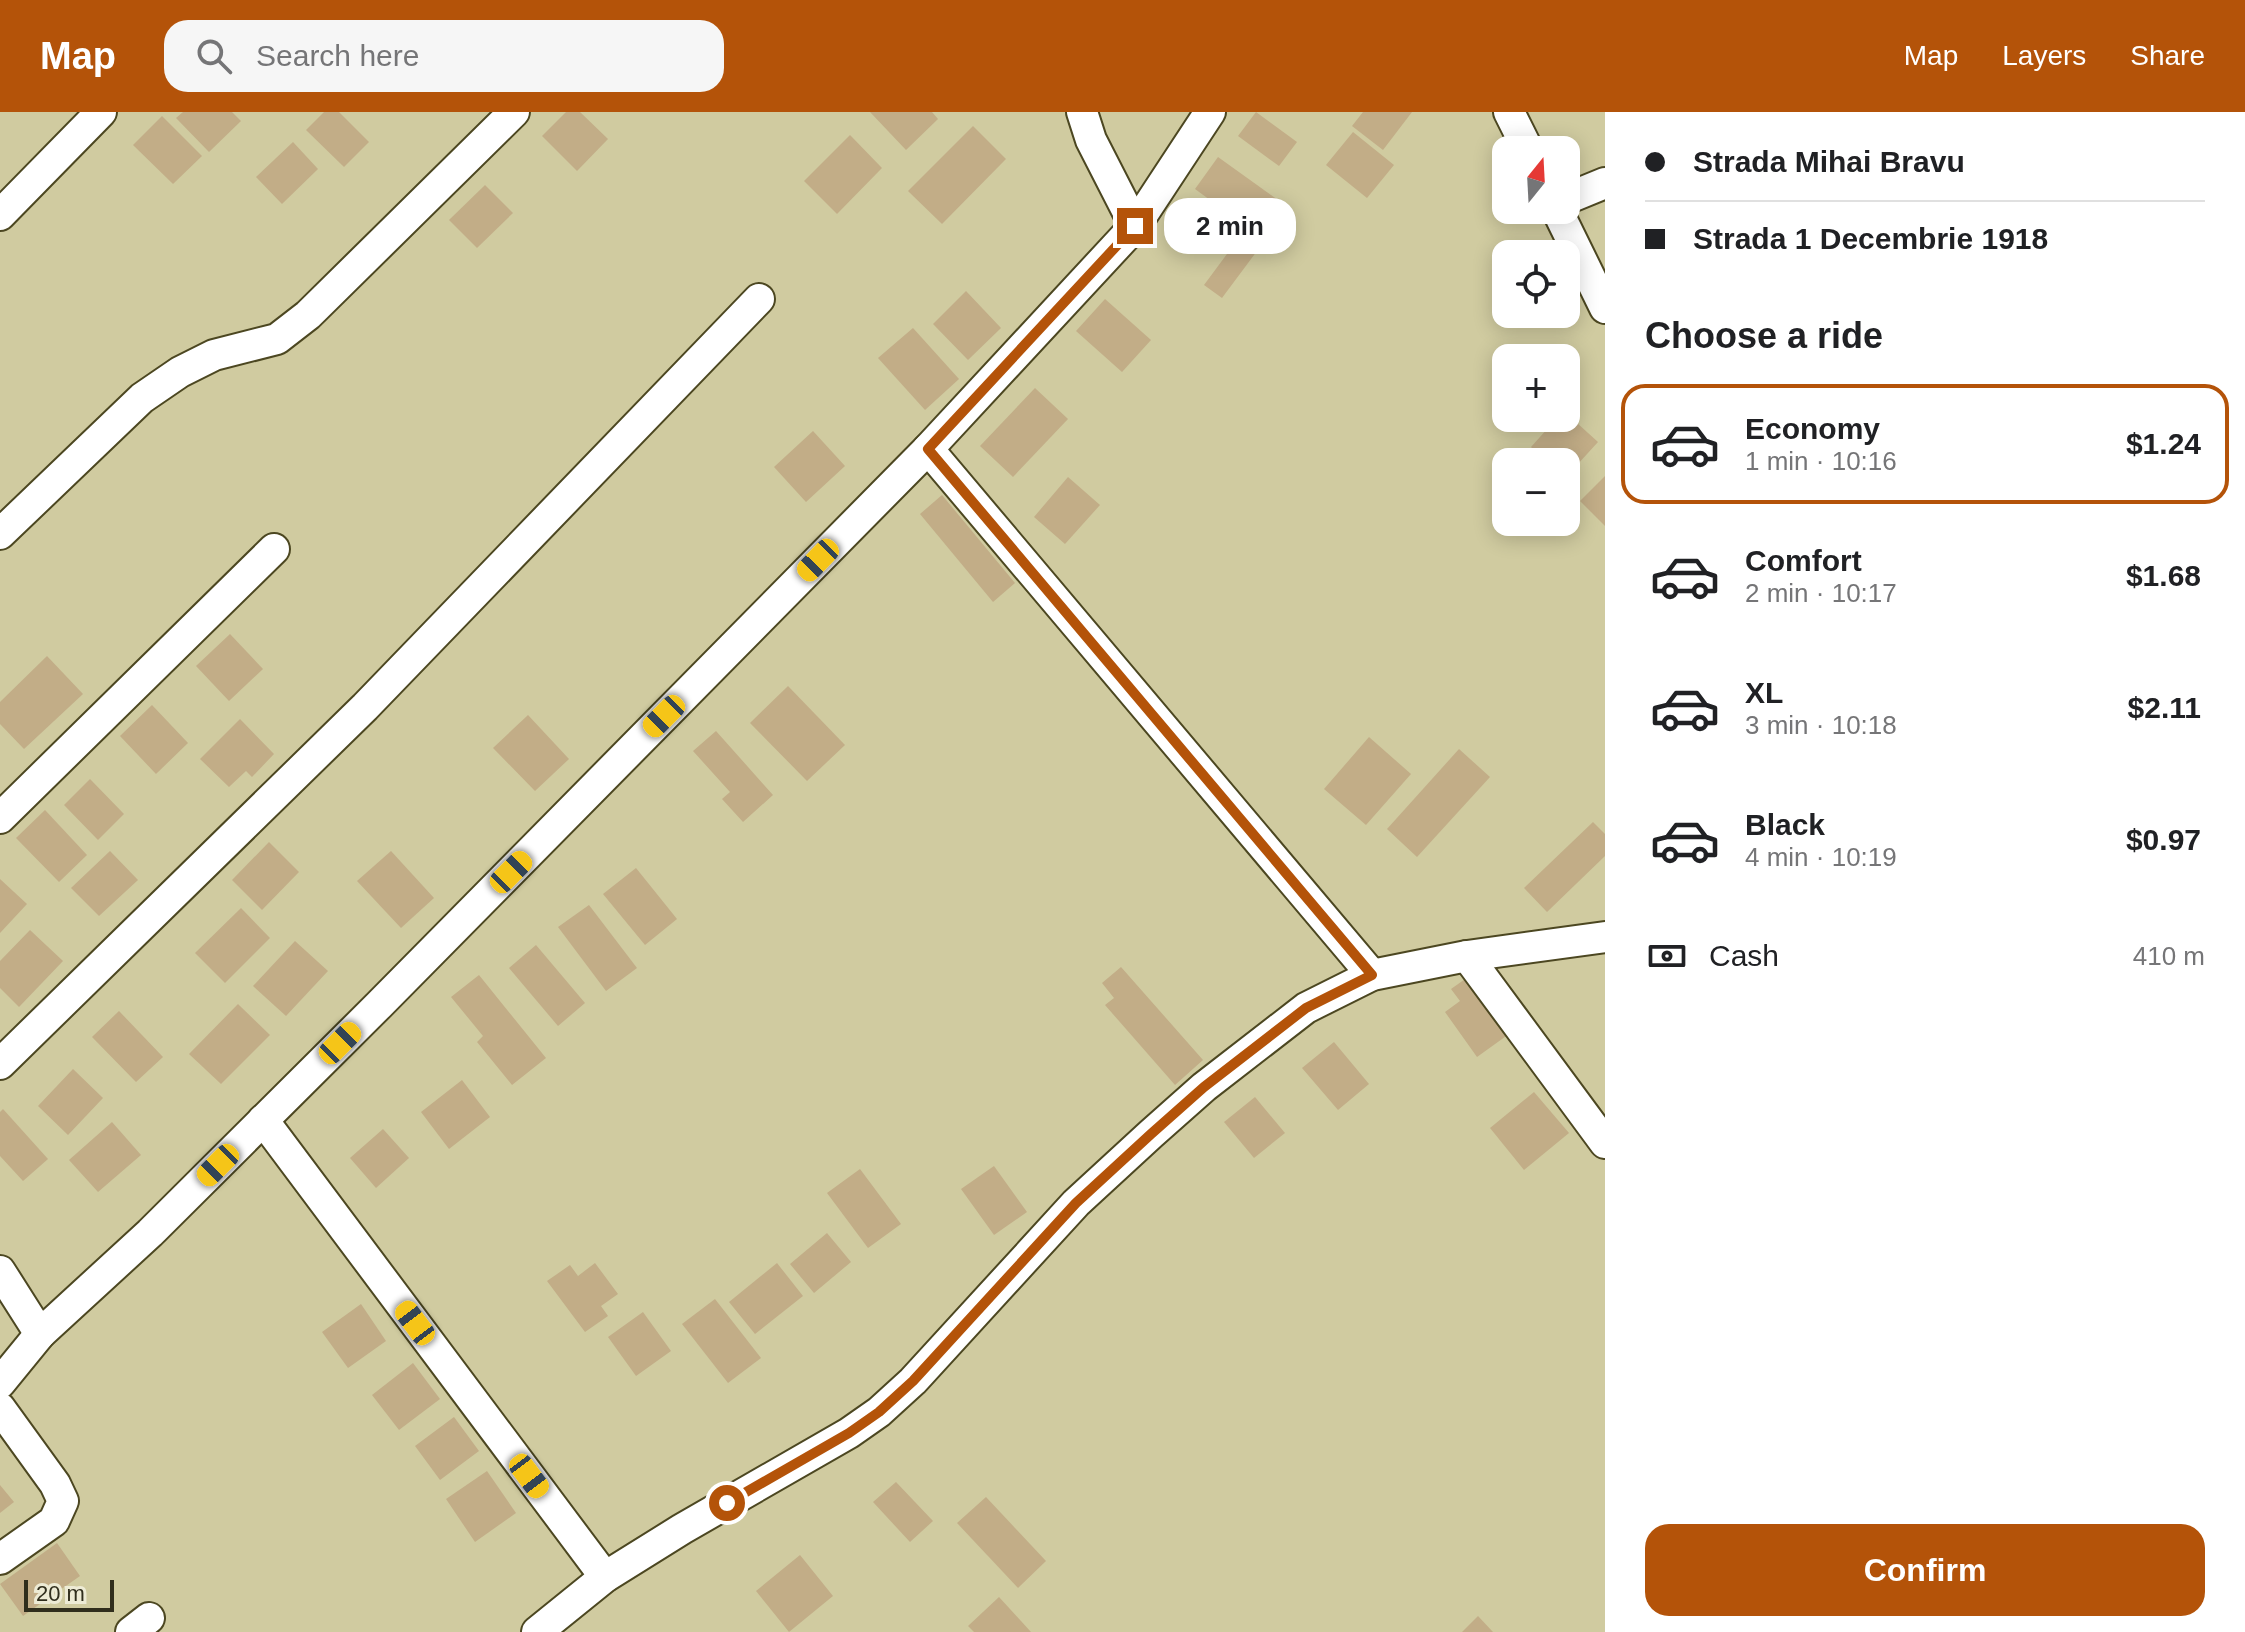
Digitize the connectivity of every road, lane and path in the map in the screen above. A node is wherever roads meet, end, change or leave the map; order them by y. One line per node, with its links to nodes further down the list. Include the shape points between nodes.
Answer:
1 (101, 112): 9 (street)
2 (514, 112): 15 (street, via 308,315 277,339 214,355 142,398)
3 (1082, 112): 11 (street)
4 (1210, 112): 11 (street)
5 (1509, 112): 6 (street)
6 (1521, 136)
7 (1605, 183): 8 (street)
8 (1580, 193)
9 (0, 215)
10 (1564, 224): 13 (street)
11 (1135, 226): 14 (street)
12 (759, 299): 21 (street, via 365,707)
13 (1605, 308)
14 (928, 449): 20 (street); 22 (street)
15 (0, 534)
16 (274, 549): 17 (street)
17 (0, 818)
18 (1605, 937): 19 (street)
19 (1467, 956): 20 (street); 23 (street)
20 (1372, 975): 29 (street, via 1306,1008 1204,1087 1076,1203 879,1412)
21 (0, 1064)
22 (263, 1120): 25 (street); 29 (street)
23 (1605, 1143)
24 (0, 1271): 25 (street)
25 (40, 1334): 26 (street)
26 (0, 1383)
27 (0, 1408): 28 (street, via 63,1501 54,1521)
28 (0, 1559)
29 (605, 1577): 30 (street)
30 (537, 1632)

